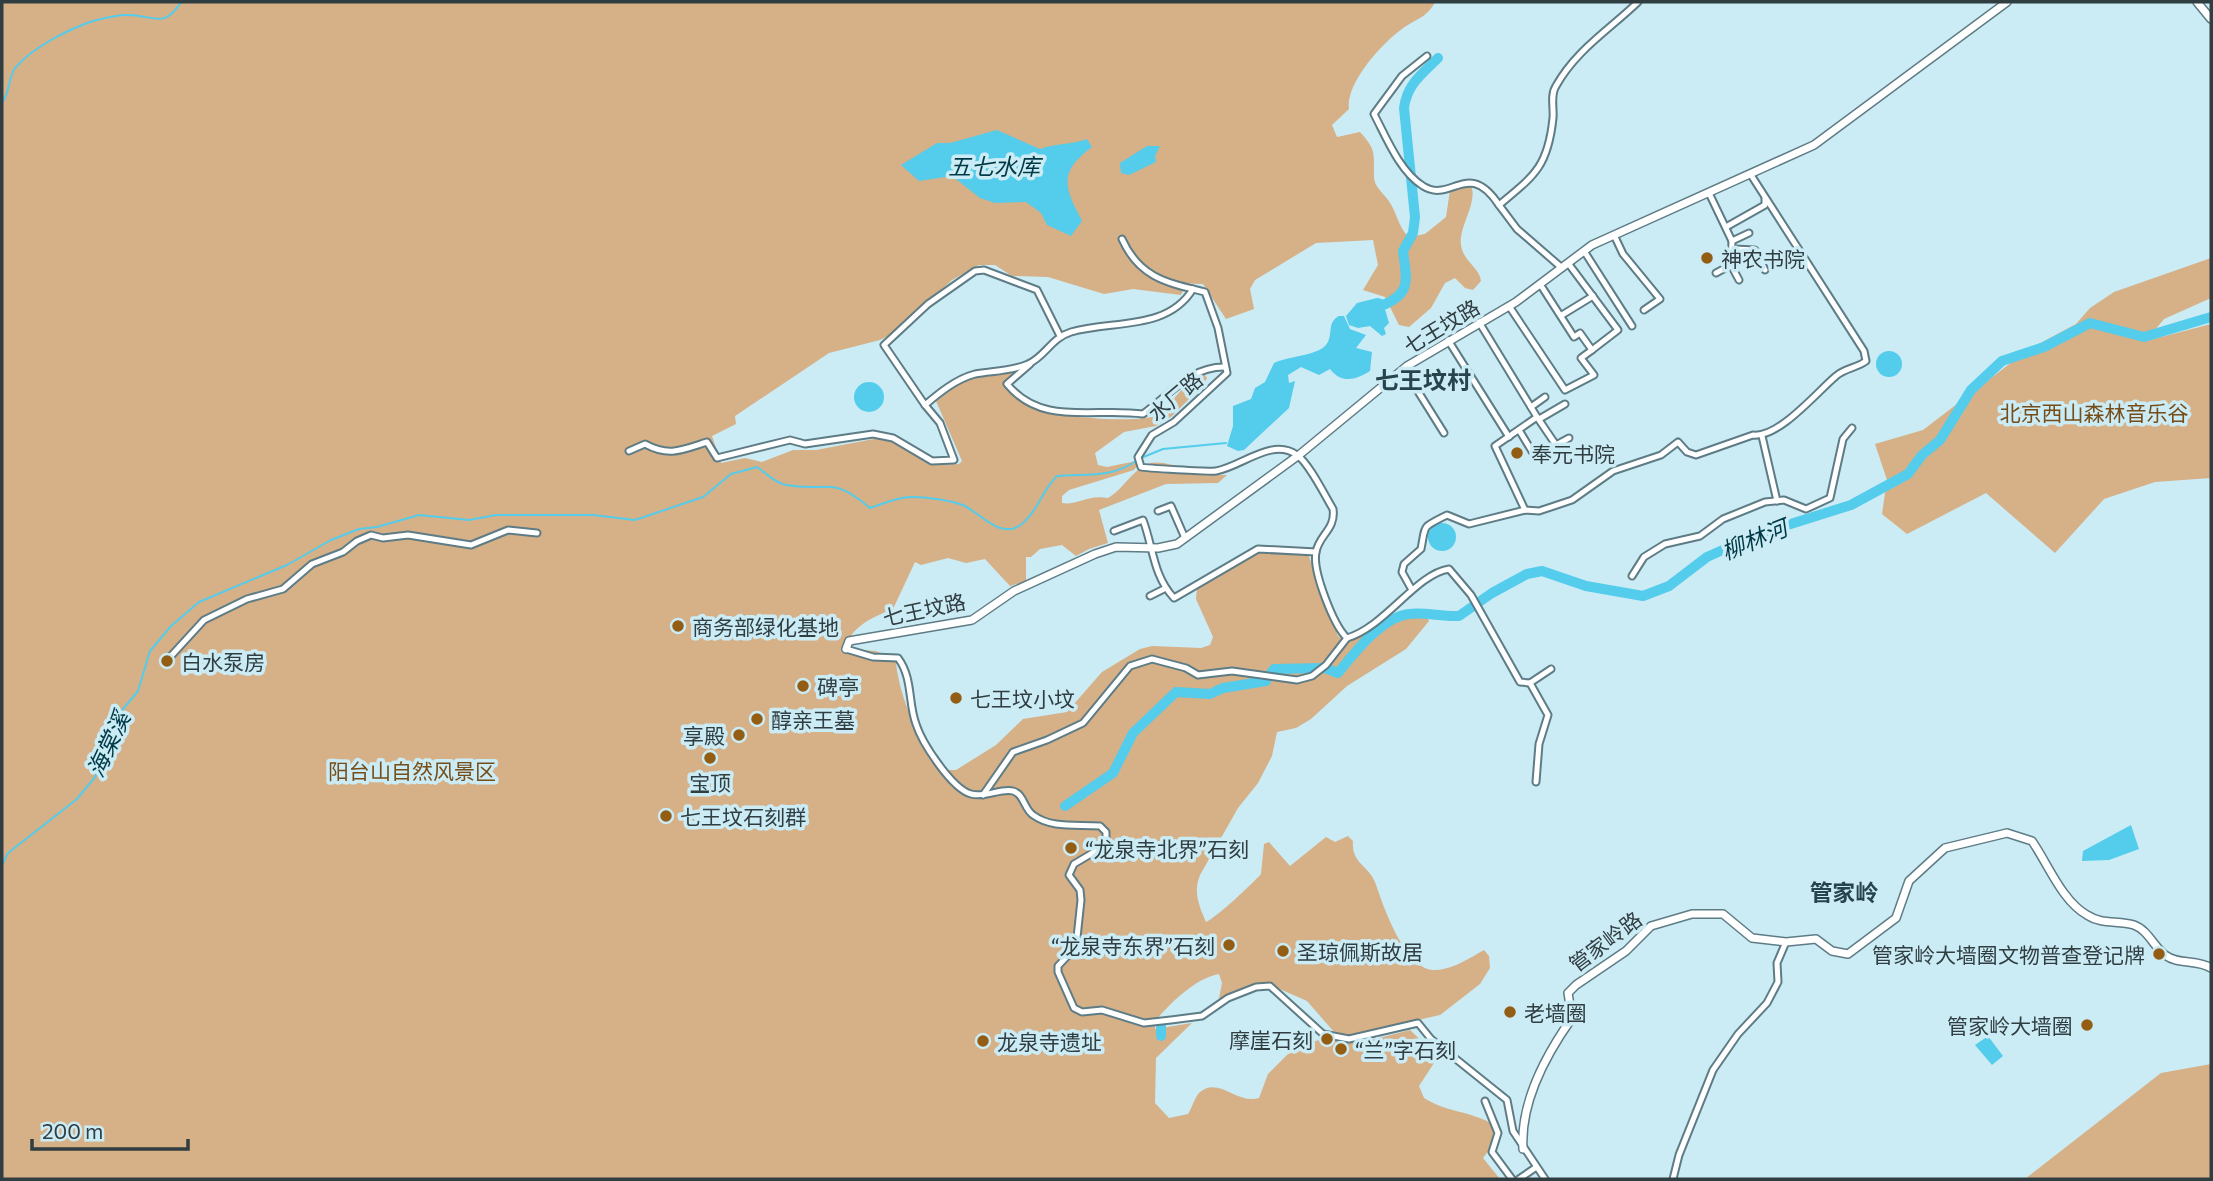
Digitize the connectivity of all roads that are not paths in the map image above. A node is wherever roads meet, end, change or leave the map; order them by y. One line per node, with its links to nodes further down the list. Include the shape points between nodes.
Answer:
1 (1638, 2): 9 (street, via 1594,39 1555,87 1544,162 1526,185)
2 (2007, 2): 6 (street, 七王坟路, via 1814,145)
3 (2197, 2): 4 (street)
4 (2211, 19)
5 (1427, 56): 9 (street, via 1402,76 1374,114 1388,142 1423,187 1437,190 1471,182 1483,186)
6 (1751, 175): 7 (street, 七王坟路); 8 (street)
7 (1709, 193): 10 (street); 12 (street, 七王坟路)
8 (1765, 197): 10 (street, via 1765,205); 44 (street, via 1864,351 1866,361 1839,373)
9 (1499, 205): 18 (street, via 1517,229)
10 (1726, 227): 14 (street)
11 (1749, 233): 14 (street)
12 (1614, 235): 16 (street, 七王坟路); 26 (street, via 1623,254 1660,299)
13 (1122, 240): 23 (street, via 1128,253 1162,282)
14 (1732, 241): 15 (street)
15 (1734, 249): 17 (street); 19 (street, via 1755,250)
16 (1584, 251): 18 (street, 七王坟路); 29 (street)
17 (1731, 265): 20 (street); 21 (street)
18 (1565, 266): 22 (street, 七王坟路); 24 (street)
19 (1765, 270)
20 (1716, 273)
21 (1739, 280)
22 (1540, 285): 25 (street, 七王坟路); 27 (street)
23 (1193, 289): 30 (street, via 1171,313); 34 (street, 水厂路, via 1205,292 1210,302)
24 (1593, 296): 27 (street); 32 (street, via 1618,330)
25 (1509, 306): 28 (street, 七王坟路); 32 (street, via 1565,390 1594,375 1581,358)
26 (1644, 310)
27 (1562, 316): 32 (street, via 1574,337 1580,333)
28 (1479, 322): 31 (street, 七王坟路); 39 (street)
29 (1632, 326)
30 (1060, 336): 33 (street); 38 (street, via 1037,290 984,270 968,275 884,345)
31 (1448, 340): 35 (street, 七王坟路); 45 (street)
32 (1592, 349)
33 (1030, 364): 34 (street, via 1007,384 1020,400 1043,410 1089,414 1143,414 1187,376 1210,367); 38 (street, via 971,375)
34 (1224, 368): 49 (street, 水厂路, via 1227,373 1146,443 1138,457 1141,467 1213,472 1270,450)
35 (1404, 369): 43 (street); 49 (street, 七王坟路)
36 (1545, 397): 39 (street)
37 (1565, 404): 40 (street)
38 (925, 405): 47 (street, via 940,423 954,460 932,461 893,438 873,434 805,444 790,440 717,458 706,442 676,452 645,444)
39 (1531, 407): 40 (street)
40 (1539, 418): 42 (street); 46 (street, via 1556,445)
41 (1852, 428): 50 (street, via 1843,439 1830,498 1806,509)
42 (1519, 430): 45 (street); 48 (street)
43 (1444, 433)
44 (1762, 436): 50 (street); 51 (street, via 1696,454 1678,442 1661,455 1613,471 1572,500 1539,511)
45 (1509, 437): 51 (street, via 1495,446)
46 (1569, 438)
47 (629, 451)
48 (1533, 453)
49 (1298, 455): 55 (street, 七王坟路); 57 (street, via 1334,509 1331,529)
50 (1777, 501): 58 (street, via 1723,519 1700,536 1665,544 1644,557)
51 (1525, 510): 60 (street, via 1469,524 1447,515 1430,523 1420,536 1422,546 1402,572)
52 (1158, 511): 55 (street, via 1171,506)
53 (1114, 531): 56 (street, via 1143,520)
54 (537, 533): 64 (street, via 508,530 471,545 408,535 371,535 312,565 283,589 247,599 204,620)
55 (1185, 538): 56 (street, 七王坟路, via 1177,544)
56 (1149, 548): 59 (street); 63 (street, 七王坟路, via 1116,547 1095,554 1024,586 972,620 849,641)
57 (1316, 552): 59 (street, via 1258,549 1178,598); 62 (street, via 1315,566 1328,602)
58 (1632, 576)
59 (1166, 588): 61 (street)
60 (1412, 590): 62 (street, via 1390,614); 66 (street, via 1449,569 1471,595 1520,682)
61 (1150, 596)
62 (1348, 638): 68 (street, via 1306,679 1232,671 1198,675 1159,660 1130,666 1083,723 1013,751)
63 (846, 649): 68 (street, via 898,658 922,737 947,776 960,788)
64 (171, 656)
65 (1551, 669): 66 (street)
66 (1530, 683): 67 (street, via 1548,715 1539,744)
67 (1536, 782)
68 (983, 795): 72 (street, via 1012,790 1034,816 1045,821 1100,826 1107,832 1106,845 1074,864 1069,875 1082,900 1076,947 1058,966 1058,972 1074,1009 1102,1010 1144,1023 1171,1020 1202,1016 1228,998 1270,986 1323,1034 1349,1040 1418,1023 1431,1039 1507,1100 1513,1131)
69 (1786, 942): 70 (street, 管家岭路, via 1816,939 1840,954 1852,953 1896,918 1909,881 1934,855 1955,843 2007,833 2032,841 2087,915 2135,925 2165,956); 72 (street, 管家岭路, via 1752,938 1716,912 1692,914 1644,931 1626,951 1568,993 1572,1018 1552,1048 1524,1113); 77 (street, via 1777,962 1778,982 1767,1003 1713,1070)
70 (2211, 968)
71 (1485, 1101): 74 (street, via 1498,1133 1492,1152)
72 (1523, 1149): 73 (street)
73 (1535, 1168): 75 (street); 76 (street)
74 (1512, 1179)
75 (1519, 1179)
76 (1545, 1179)
77 (1673, 1179)

